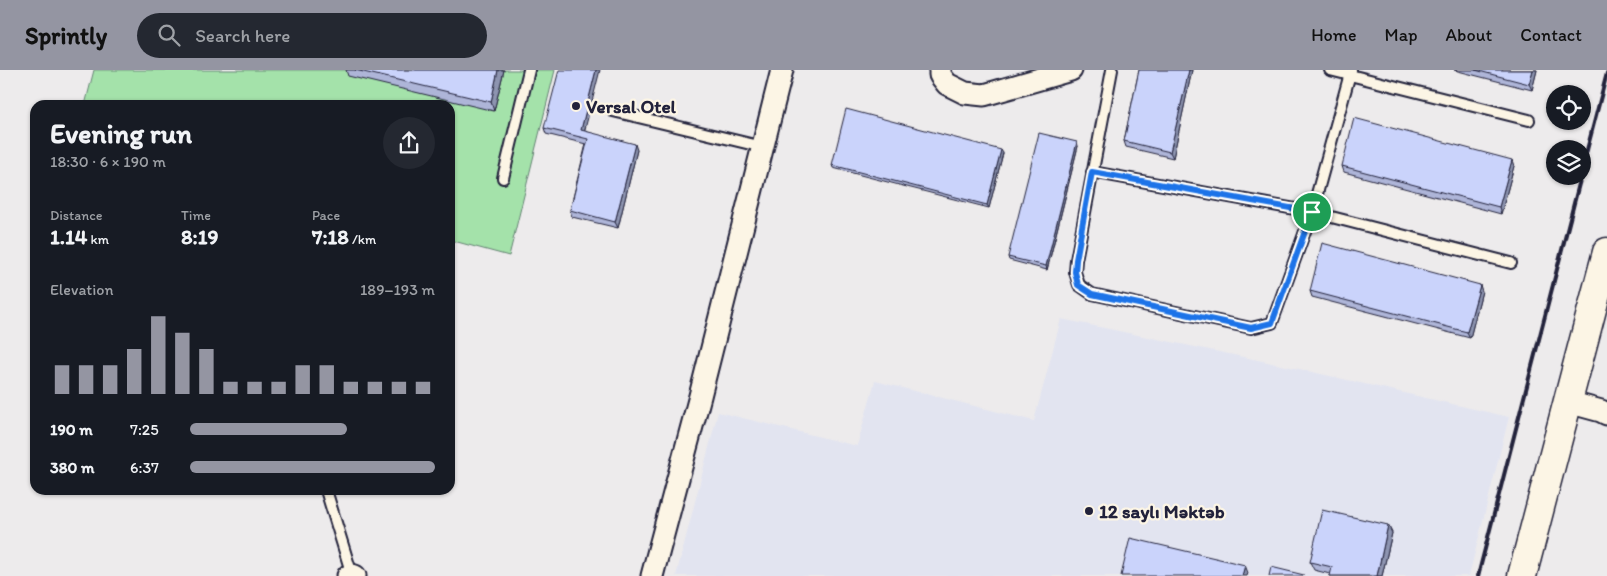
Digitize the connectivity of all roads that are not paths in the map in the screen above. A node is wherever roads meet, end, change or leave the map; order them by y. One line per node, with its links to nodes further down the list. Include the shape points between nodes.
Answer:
1 (529, 70): 12 (lane)
2 (782, 70): 10 (street)
3 (940, 70): 4 (street, via 947,84 965,92 984,95)
4 (1070, 70)
5 (1112, 70): 11 (lane)
6 (1330, 70): 7 (lane)
7 (1351, 72): 9 (lane); 13 (lane)
8 (613, 111): 10 (lane)
9 (1529, 120)
10 (763, 147): 20 (street)
11 (1092, 172): 13 (lane); 13 (lane, via 1076,260 1078,285 1092,294 1251,328 1272,323)
12 (503, 178)
13 (1312, 212): 15 (lane)
14 (1607, 252): 16 (main road)
15 (1511, 263)
16 (1568, 402): 17 (street); 21 (main road)
17 (1607, 414)
18 (328, 495): 19 (lane)
19 (352, 576)
20 (652, 576)
21 (1522, 576)

